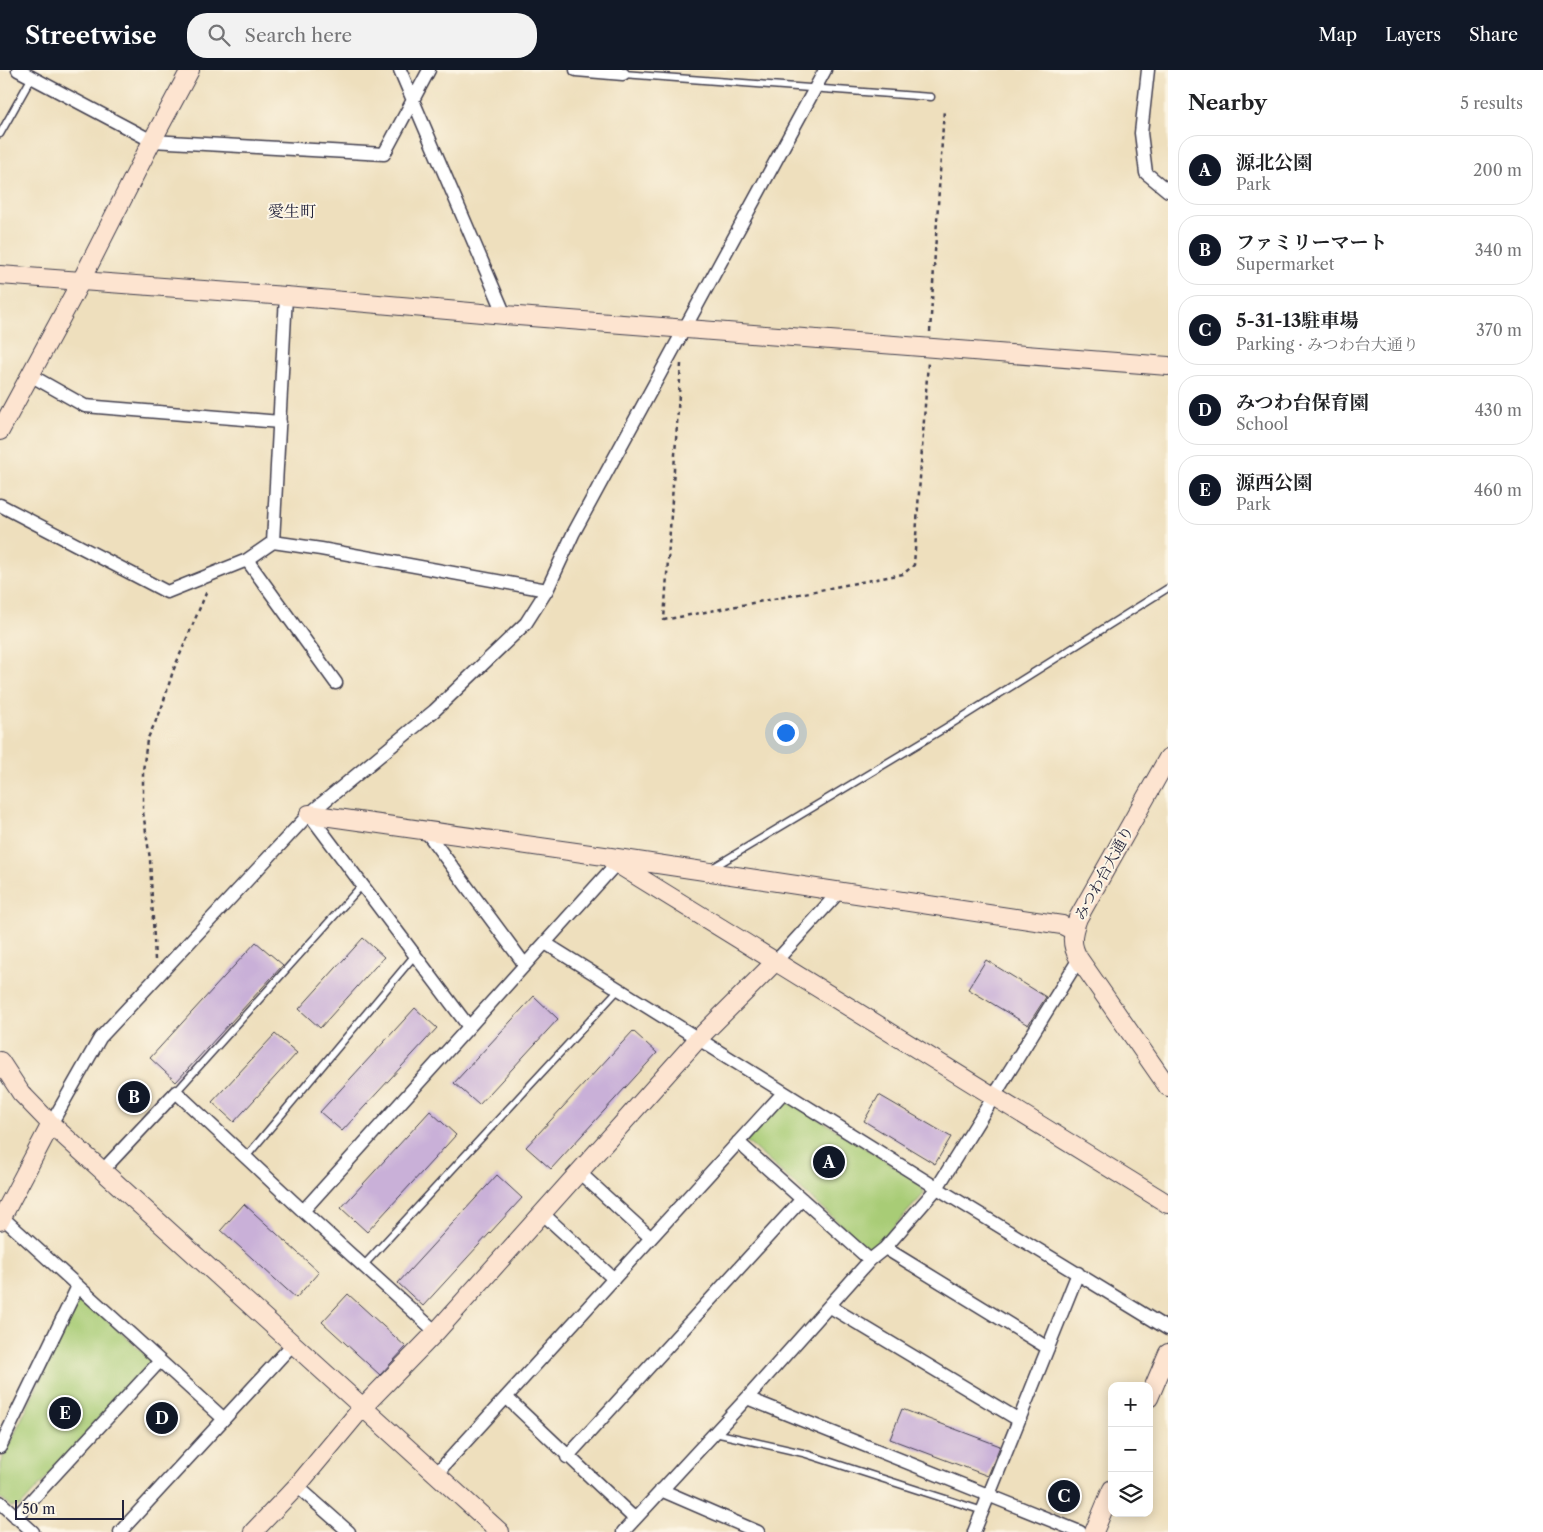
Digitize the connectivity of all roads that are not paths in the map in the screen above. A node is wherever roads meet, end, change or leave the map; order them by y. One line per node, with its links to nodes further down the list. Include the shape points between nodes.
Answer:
1 (18, 70): 9 (street)
2 (190, 70): 14 (street)
3 (400, 70): 12 (street)
4 (429, 70): 12 (street)
5 (576, 70): 8 (street)
6 (825, 70): 10 (street)
7 (1148, 70): 15 (street, via 1141,133 1146,173)
8 (623, 74): 10 (lane)
9 (32, 78): 13 (lane); 14 (street)
10 (815, 88): 11 (lane); 20 (street)
11 (931, 97)
12 (413, 100): 14 (street, via 384,154); 19 (street)
13 (0, 134)
14 (152, 141): 17 (street)
15 (1168, 190)
16 (0, 275): 17 (street)
17 (81, 281): 18 (street); 22 (street)
18 (286, 296): 19 (street); 23 (street)
19 (505, 315): 20 (street)
20 (684, 328): 21 (street); 29 (street, via 573,534)
21 (1168, 366)
22 (30, 375): 23 (street, via 85,406); 24 (street)
23 (280, 422): 26 (street)
24 (0, 431)
25 (0, 505): 27 (street, via 167,592)
26 (274, 542): 27 (street); 29 (street)
27 (248, 560): 30 (street)
28 (1168, 588): 35 (lane, via 945,728)
29 (547, 590): 32 (street, via 526,624 434,712)
30 (336, 683)
31 (1168, 758): 38 (street, みつわ台大通り, via 1078,918)
32 (309, 814): 33 (street); 36 (street); 52 (street, via 100,1038)
33 (425, 830): 34 (street); 43 (street)
34 (610, 860): 35 (street); 39 (street); 42 (street)
35 (706, 871): 37 (street)
36 (363, 884): 40 (street); 49 (lane)
37 (839, 892): 38 (street, via 1062,925); 42 (street)
38 (1074, 931): 41 (street, みつわ台大通り, via 1072,941)
39 (545, 943): 43 (street); 44 (street)
40 (415, 955): 45 (street); 54 (lane)
41 (1080, 959): 48 (street, みつわ台大通り); 51 (street)
42 (776, 962): 46 (street); 51 (street)
43 (525, 965): 45 (street)
44 (619, 990): 46 (street); 66 (lane)
45 (470, 1027): 60 (street)
46 (698, 1039): 50 (street); 56 (street)
47 (0, 1061): 52 (street, via 21,1093)
48 (1168, 1087)
49 (176, 1092): 54 (street); 55 (street)
50 (783, 1093): 53 (street); 57 (street)
51 (994, 1097): 57 (street); 59 (street)
52 (51, 1124): 55 (street); 62 (street)
53 (738, 1142): 58 (street); 63 (street)
54 (246, 1157): 60 (street)
55 (102, 1171): 73 (street)
56 (579, 1172): 61 (street); 63 (street)
57 (937, 1188): 64 (street); 67 (street)
58 (802, 1199): 65 (street); 85 (street)
59 (1168, 1204)
60 (303, 1211): 66 (street)
61 (542, 1213): 68 (street); 72 (street)
62 (1, 1219): 69 (street)
63 (652, 1238): 68 (street)
64 (885, 1248): 65 (street); 74 (street)
65 (870, 1260): 70 (street)
66 (363, 1266): 72 (street)
67 (1078, 1274): 71 (street); 74 (street)
68 (614, 1279): 78 (street)
69 (78, 1286): 76 (street); 84 (street)
70 (829, 1306): 79 (street); 82 (street)
71 (1168, 1329)
72 (436, 1332): 80 (street)
73 (293, 1344): 80 (street); 81 (street)
74 (1048, 1348): 82 (street)
75 (1168, 1353): 77 (street)
76 (160, 1361): 81 (street); 93 (street)
77 (1153, 1389)
78 (506, 1397): 85 (street); 86 (street)
79 (746, 1398): 83 (street); 89 (street)
80 (362, 1408): 86 (street); 87 (street)
81 (224, 1419): 96 (street)
82 (1019, 1420): 89 (street)
83 (714, 1432): 88 (street); 92 (lane, via 803,1453)
84 (0, 1447)
85 (568, 1457): 94 (street)
86 (437, 1473): 99 (street)
87 (297, 1486): 97 (street); 98 (street)
88 (661, 1490): 94 (street); 101 (street)
89 (989, 1494): 92 (street); 103 (street)
90 (1108, 1499): 104 (street)
91 (0, 1502): 93 (street)
92 (983, 1511): 102 (street)
93 (16, 1517): 95 (street)
94 (634, 1519): 100 (street)
95 (33, 1532)
96 (120, 1532)
97 (254, 1532)
98 (348, 1532)
99 (500, 1532)
100 (623, 1532)
101 (758, 1532)
102 (974, 1532)
103 (1080, 1532)
104 (1094, 1532)

